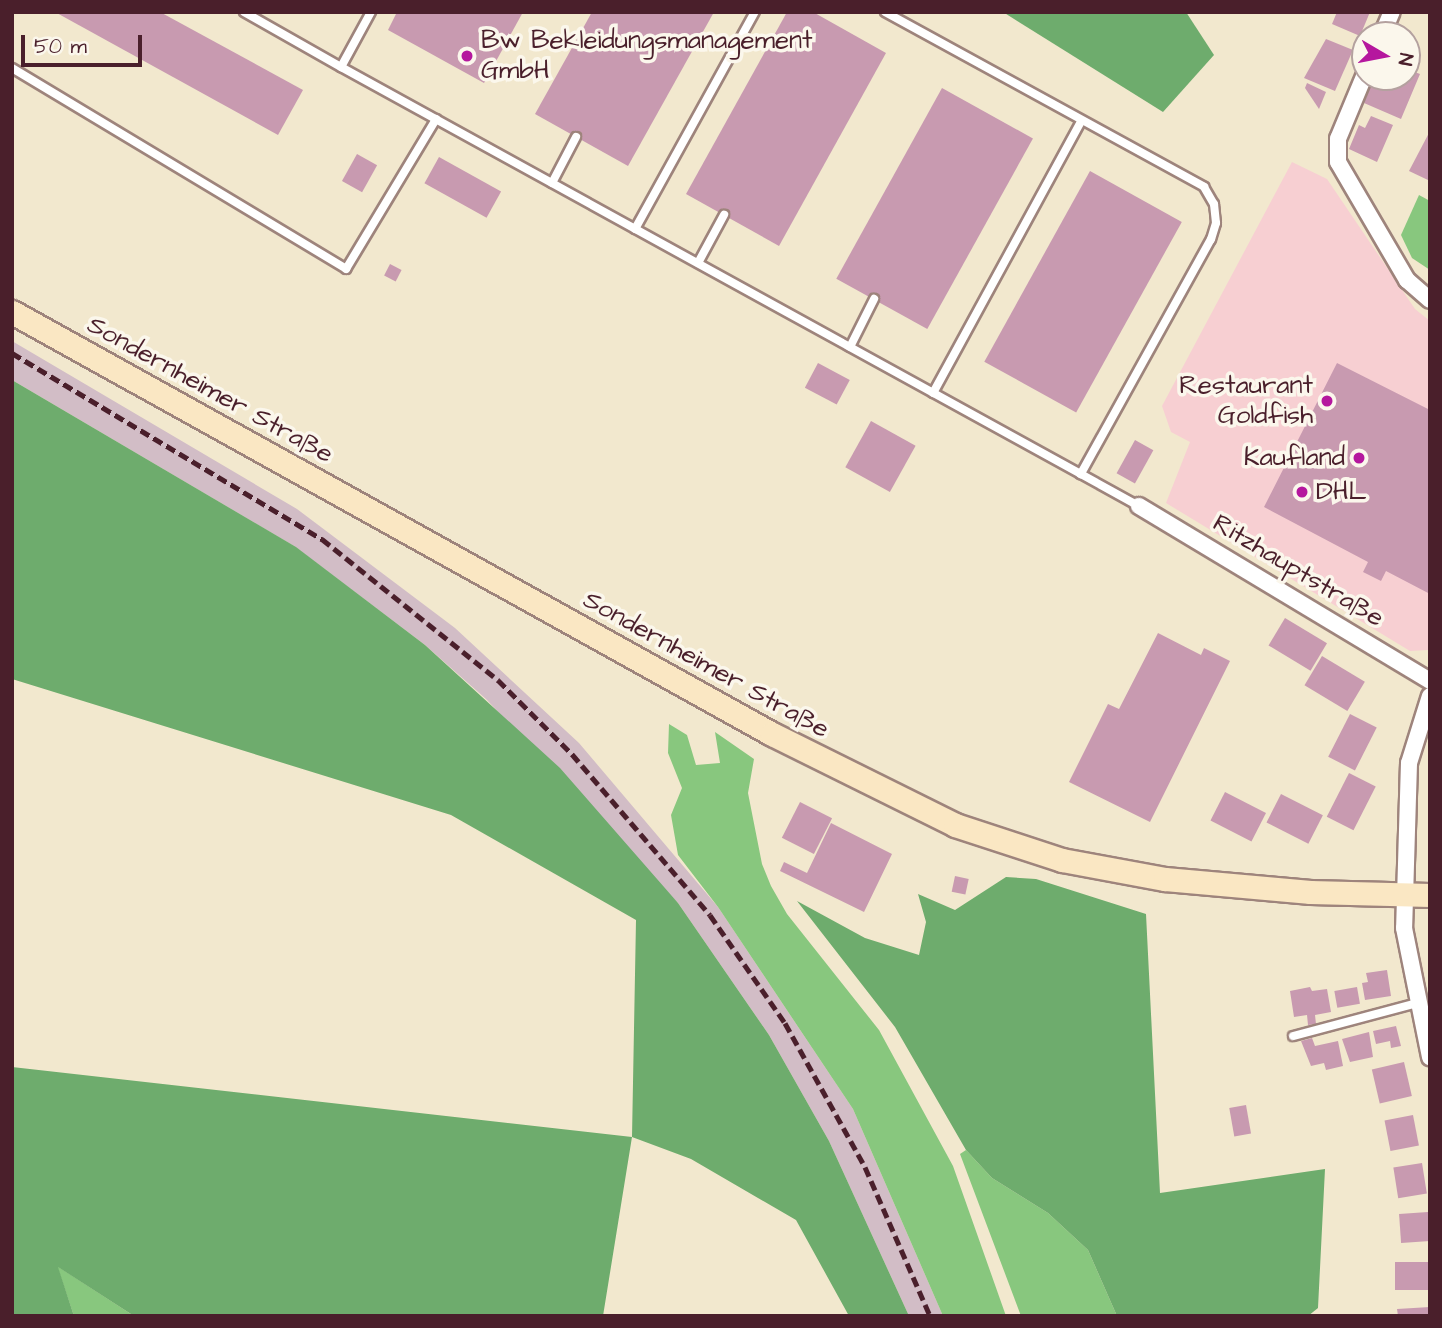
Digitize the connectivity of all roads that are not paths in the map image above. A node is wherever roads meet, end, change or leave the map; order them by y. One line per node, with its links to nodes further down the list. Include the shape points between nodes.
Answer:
1 (244, 12): 5 (lane)
2 (371, 12): 5 (lane)
3 (755, 12): 13 (lane)
4 (885, 12): 9 (lane)
5 (341, 67): 8 (lane)
6 (12, 68): 8 (lane, via 346,269)
7 (1358, 91): 16 (street, via 1338,139 1338,162 1407,280)
8 (436, 119): 11 (lane)
9 (1080, 123): 19 (lane); 20 (lane, via 1204,187 1214,204 1216,223)
10 (576, 137): 11 (lane)
11 (552, 183): 13 (lane)
12 (724, 215): 14 (lane)
13 (635, 229): 14 (lane)
14 (698, 264): 18 (lane)
15 (873, 299): 18 (lane)
16 (1430, 300)
17 (12, 312): 25 (main road, Sondernheimer Straße, via 772,734 955,825 1062,860 1124,873 1224,887)
18 (849, 347): 19 (lane)
19 (933, 393): 20 (lane)
20 (1081, 474): 21 (lane)
21 (1139, 506): 22 (street, Ritzhauptstraße)
22 (1430, 681)
23 (1430, 696): 24 (street)
24 (1427, 717): 25 (street, via 1409,763)
25 (1405, 895): 26 (main road, Sondernheimer Straße); 27 (street, via 1404,928)
26 (1430, 895)
27 (1417, 1003): 28 (lane); 29 (street)
28 (1293, 1035)
29 (1430, 1057)

